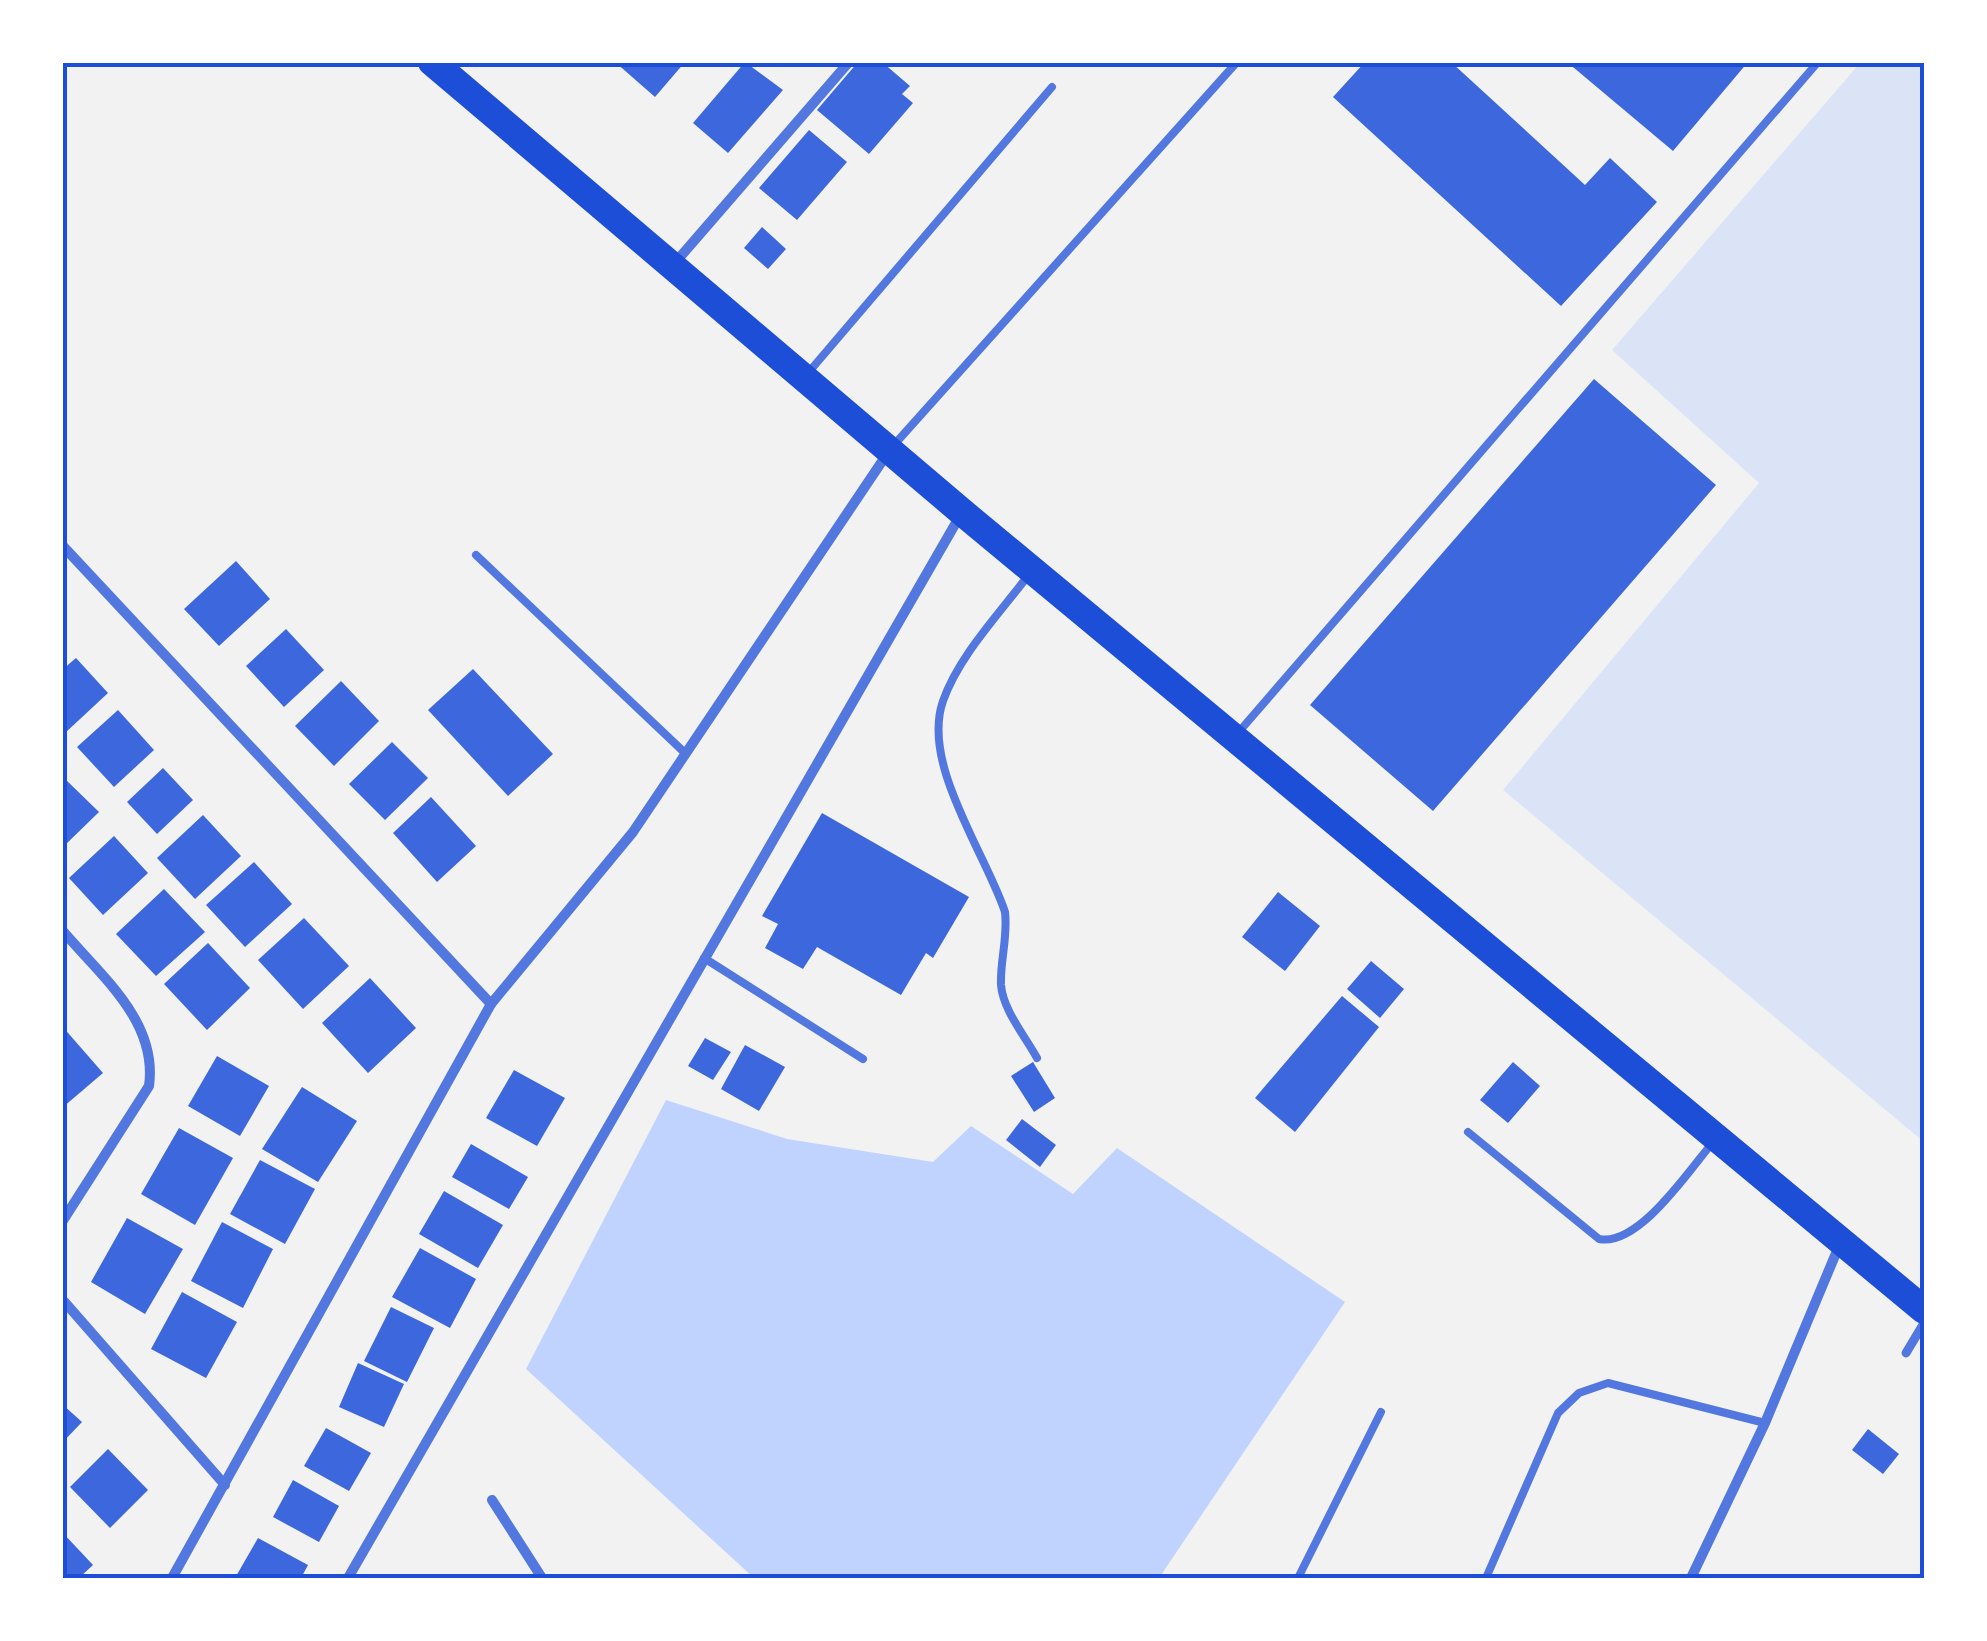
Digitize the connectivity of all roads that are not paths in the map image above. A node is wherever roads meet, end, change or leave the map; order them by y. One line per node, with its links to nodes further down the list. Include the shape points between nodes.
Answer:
1 (432, 62): 6 (highway)
2 (848, 62): 6 (street)
3 (1237, 62): 8 (lane)
4 (1818, 62): 13 (lane)
5 (1052, 87): 7 (lane)
6 (673, 265): 7 (highway)
7 (805, 376): 8 (highway)
8 (890, 448): 9 (highway); 14 (street)
9 (962, 512): 12 (highway); 16 (street)
10 (62, 545): 17 (street)
11 (476, 555): 14 (lane)
12 (1032, 570): 13 (highway); 18 (lane, via 942,702 937,740 945,774 1005,912 1003,999)
13 (1234, 737): 21 (highway)
14 (685, 753): 17 (street, via 633,832)
15 (62, 930): 22 (street, via 130,1010 146,1034 152,1061 149,1086)
16 (704, 958): 19 (lane); 33 (street)
17 (491, 1004): 30 (street)
18 (1037, 1058)
19 (863, 1059)
20 (1468, 1132): 21 (lane, via 1598,1239 1611,1242 1635,1231)
21 (1717, 1137): 23 (highway)
22 (62, 1222)
23 (1841, 1240): 25 (highway); 29 (street)
24 (62, 1299): 30 (street)
25 (1924, 1310)
26 (1924, 1324): 27 (street)
27 (1906, 1353)
28 (1381, 1412): 35 (lane)
29 (1765, 1423): 36 (lane, via 1608,1383 1579,1393 1558,1413); 37 (street)
30 (225, 1485): 32 (street)
31 (492, 1500): 34 (street)
32 (172, 1578)
33 (348, 1578)
34 (542, 1578)
35 (1298, 1578)
36 (1486, 1578)
37 (1691, 1578)

